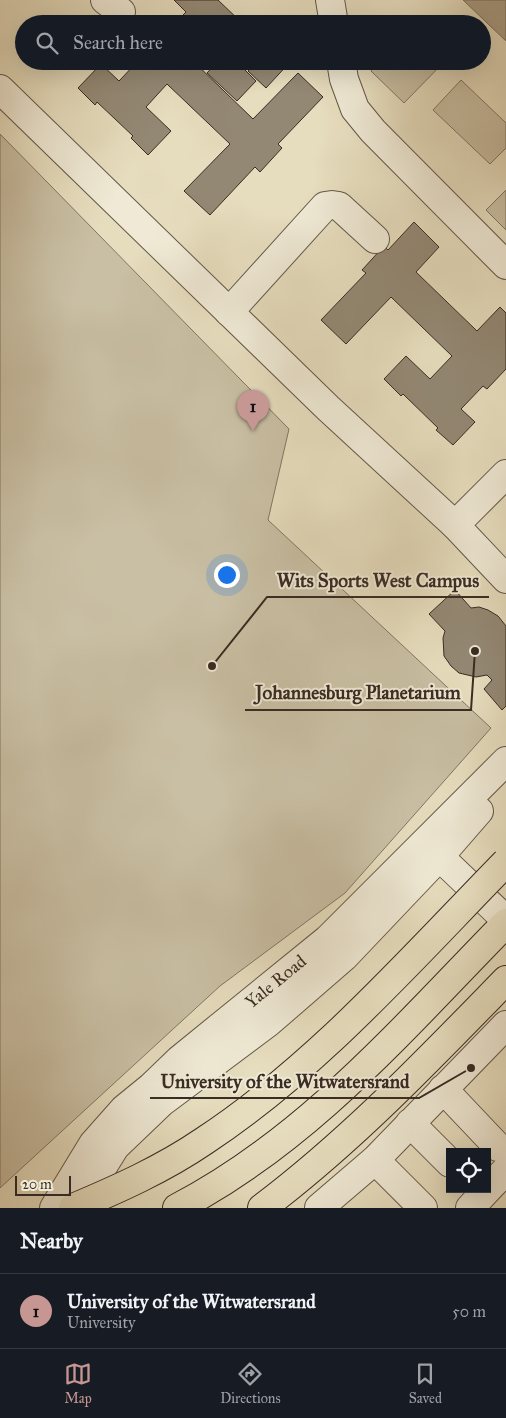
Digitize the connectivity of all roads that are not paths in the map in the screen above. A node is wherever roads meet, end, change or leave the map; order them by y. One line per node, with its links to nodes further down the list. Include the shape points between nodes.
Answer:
1 (330, 0): 2 (street)
2 (332, 15)
3 (342, 70): 6 (street, via 355,109 373,131)
4 (0, 89): 7 (street)
5 (375, 239): 7 (street, via 339,206 325,206)
6 (506, 265)
7 (229, 312): 9 (street)
8 (506, 474): 9 (street)
9 (455, 525): 10 (street)
10 (506, 580)
11 (506, 761): 13 (street, Yale Road)
12 (506, 780): 13 (street, Yale Road)
13 (431, 849): 15 (street); 24 (street, Yale Road, via 124,1109 93,1144); 25 (street, Yale Road, via 344,957 269,1022 162,1102 115,1147)
14 (506, 862): 25 (highway, bridge, via 359,1013 307,1063 255,1105 204,1142 155,1171)
15 (506, 920)
16 (506, 924): 26 (highway, via 357,1076 307,1122 253,1163)
17 (506, 980): 27 (highway, via 351,1134)
18 (506, 1025): 19 (street)
19 (443, 1089): 20 (street); 22 (street)
20 (410, 1123): 21 (street); 23 (street)
21 (446, 1159)
22 (502, 1159): 30 (street)
23 (375, 1160): 28 (street); 29 (street)
24 (54, 1208)
25 (75, 1208)
26 (177, 1208)
27 (262, 1208)
28 (320, 1208)
29 (423, 1208)
30 (470, 1208)

